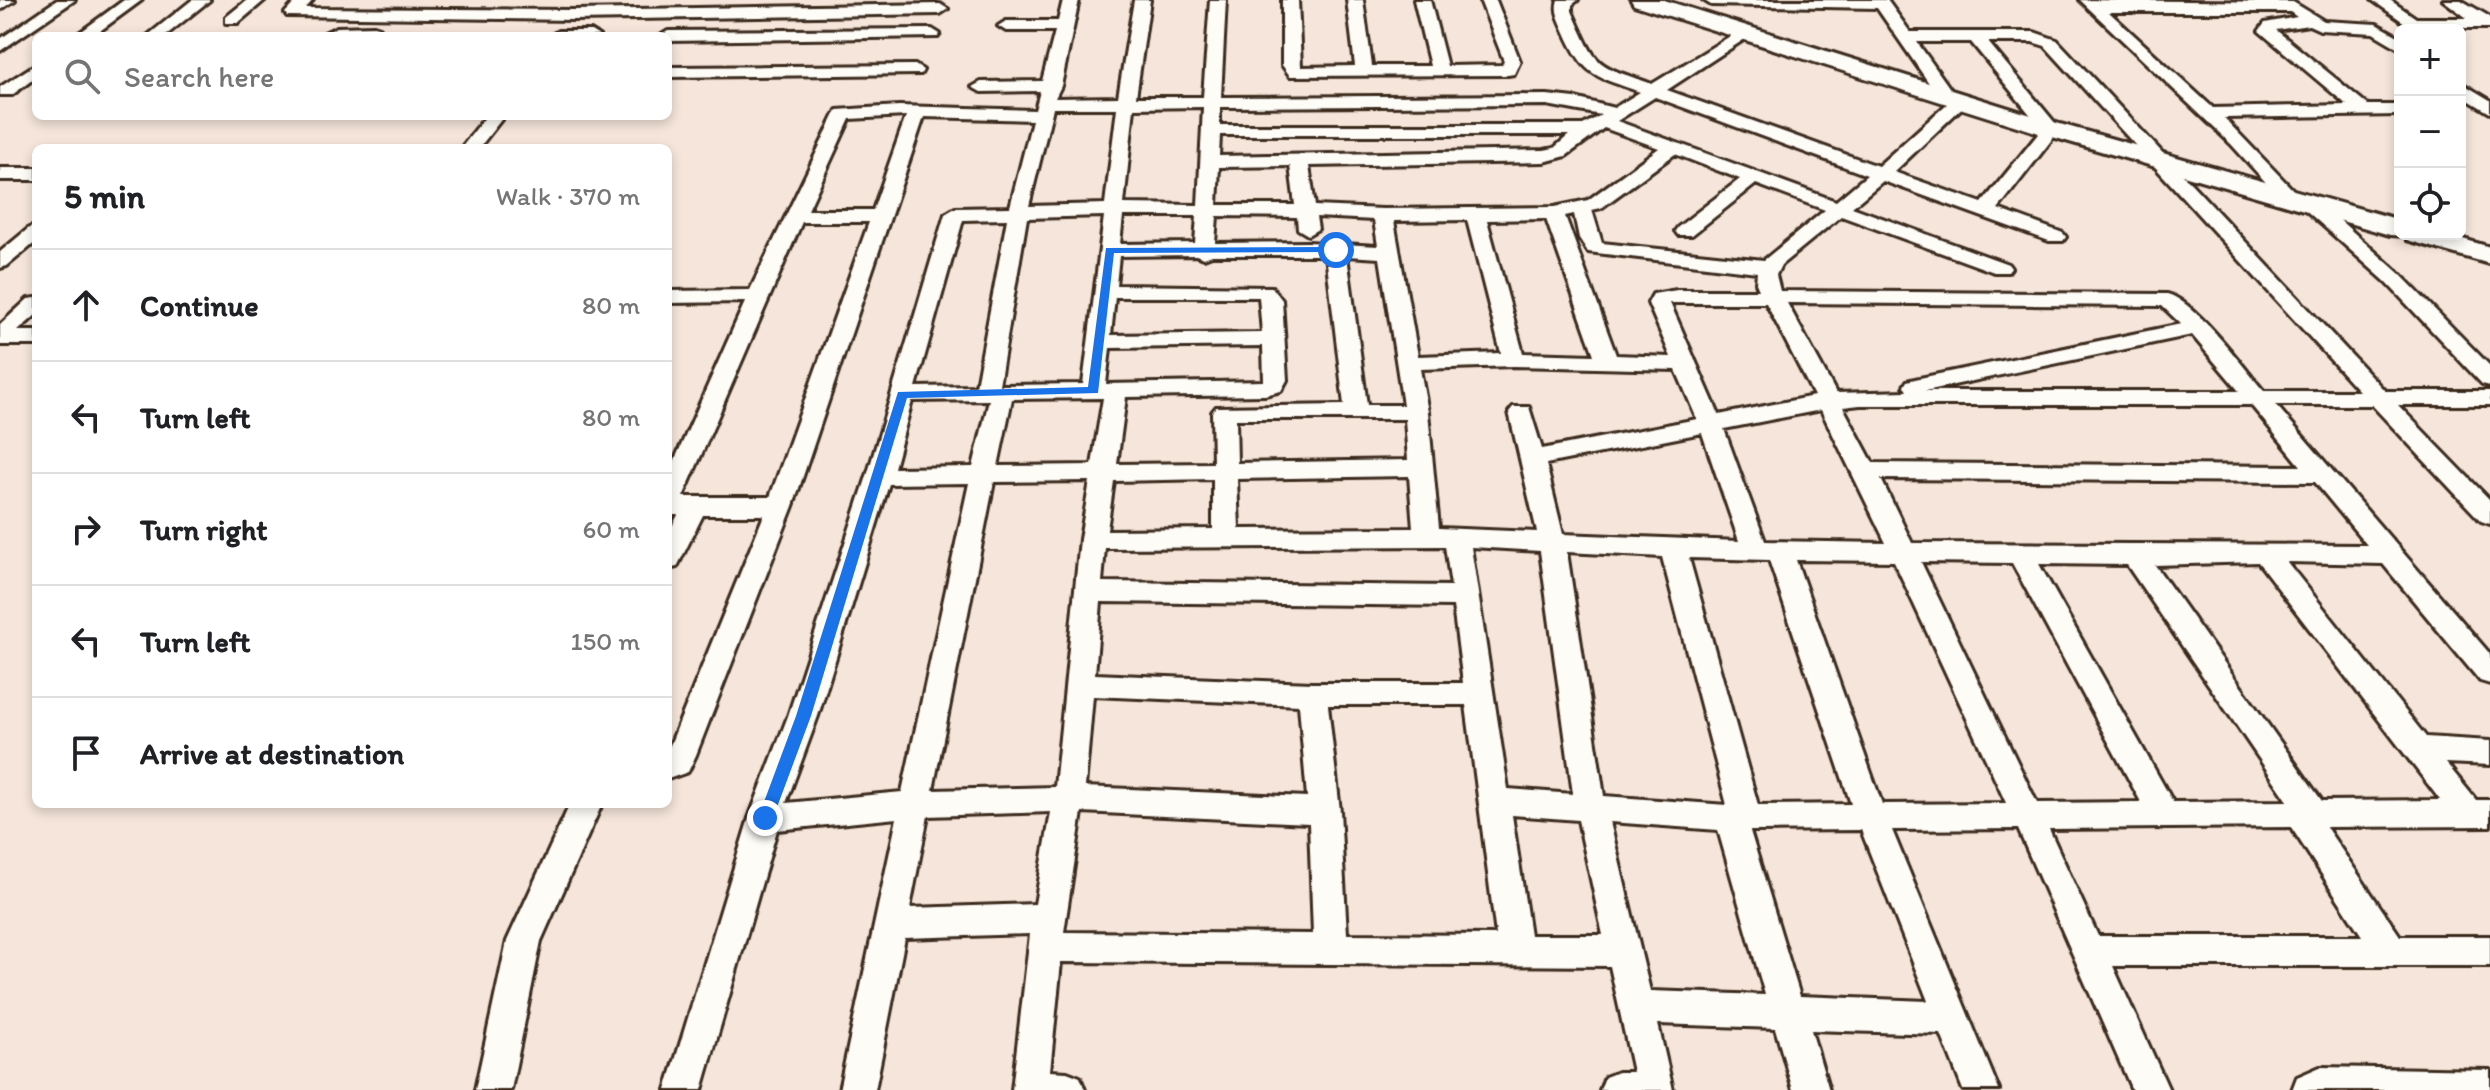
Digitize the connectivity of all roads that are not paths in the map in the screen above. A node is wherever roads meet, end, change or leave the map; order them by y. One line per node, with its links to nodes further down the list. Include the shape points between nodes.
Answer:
1 (7, 0): 23 (street)
2 (67, 0): 49 (street)
3 (134, 0): 38 (street)
4 (202, 0): 39 (street)
5 (257, 0): 29 (street)
6 (305, 0): 28 (street, via 293,13)
7 (586, 0): 28 (street)
8 (1071, 0): 34 (street)
9 (1142, 0): 61 (street)
10 (1218, 0): 62 (street)
11 (1290, 0): 53 (street, via 1291,70)
12 (1355, 0): 53 (street)
13 (1422, 0): 51 (street)
14 (1488, 0): 51 (street, via 1512,67)
15 (1570, 0): 58 (street, via 1564,11 1588,65)
16 (1642, 0): 27 (street)
17 (2380, 0): 31 (street)
18 (2451, 0): 32 (street)
19 (1880, 2): 27 (street); 45 (street)
20 (2091, 3): 22 (street); 67 (street)
21 (942, 4): 26 (street); 54 (street)
22 (2288, 4): 30 (street)
23 (0, 5)
24 (747, 5): 25 (street); 28 (street)
25 (819, 5): 26 (street)
26 (887, 5): 44 (street)
27 (1702, 6): 43 (street)
28 (574, 15): 42 (street)
29 (232, 20)
30 (2309, 20): 35 (street, via 2326,26); 64 (street, via 2267,31)
31 (2412, 23): 32 (street); 35 (street)
32 (2488, 23)
33 (1006, 26): 34 (street)
34 (1064, 26): 59 (street)
35 (2361, 26): 48 (street)
36 (386, 31): 40 (street)
37 (443, 31): 41 (street)
38 (89, 32)
39 (160, 32)
40 (337, 32)
41 (472, 32)
42 (561, 32)
43 (1745, 32): 58 (street); 60 (street)
44 (874, 35): 50 (street); 54 (street)
45 (1905, 37): 46 (street); 60 (street)
46 (1976, 37): 70 (street); 74 (street, via 2047,40)
47 (672, 40): 50 (street)
48 (2394, 40)
49 (0, 46)
50 (692, 58): 54 (street)
51 (1440, 71): 53 (street)
52 (32, 72): 56 (street)
53 (1364, 72)
54 (915, 76): 59 (street); 92 (street, via 843,114); 93 (street)
55 (983, 79): 59 (street)
56 (6, 91)
57 (2466, 91): 63 (street)
58 (1651, 92): 69 (street); 77 (street)
59 (1049, 94): 61 (street); 89 (street)
60 (1954, 99): 70 (street); 77 (street)
61 (1126, 103): 62 (street); 85 (street)
62 (1210, 103): 69 (street, via 1558,100); 71 (street)
63 (2490, 109): 66 (street)
64 (2364, 110): 65 (street); 67 (street)
65 (2394, 110)
66 (2466, 110)
67 (2208, 113): 82 (street)
68 (492, 120): 72 (street)
69 (1602, 122): 71 (street); 73 (street); 75 (street, via 1560,152 1544,156)
70 (2051, 129): 74 (street); 88 (street)
71 (1212, 130): 76 (street)
72 (473, 144)
73 (1674, 146): 80 (street); 83 (street)
74 (2159, 158): 82 (street); 129 (street)
75 (1299, 161): 76 (street); 87 (street)
76 (1211, 162): 86 (street)
77 (1881, 173): 84 (street); 88 (street)
78 (0, 174): 79 (street)
79 (30, 174): 81 (street)
80 (1754, 177): 84 (street); 96 (street)
81 (0, 193)
82 (2298, 198): 95 (street); 124 (street, via 2393,278)
83 (1582, 208): 90 (street); 107 (street, via 1595,248)
84 (1839, 208): 107 (street); 112 (street, via 1994,265)
85 (1115, 210): 86 (street); 89 (street); 101 (street)
86 (1208, 211): 87 (street); 103 (street)
87 (1308, 211): 91 (street); 100 (street)
88 (1986, 211): 98 (street)
89 (1018, 212): 126 (street); 127 (street, via 960,212 953,218)
90 (1554, 213): 94 (street); 120 (street)
91 (1383, 215): 94 (street); 104 (street)
92 (795, 216): 93 (street); 109 (street)
93 (882, 216): 149 (street)
94 (1476, 216): 119 (street)
95 (2394, 227)
96 (1685, 231)
97 (32, 235): 106 (street)
98 (2056, 237)
99 (2437, 240): 105 (street)
100 (1308, 248): 102 (street); 103 (street)
101 (1110, 250): 103 (street); 108 (street)
102 (1336, 250): 104 (street); 135 (street)
103 (1204, 252)
104 (1391, 253): 121 (street)
105 (2490, 256)
106 (0, 262)
107 (1770, 267): 110 (street, via 1766,283)
108 (1105, 291): 117 (street, via 1265,291 1271,300); 118 (street)
109 (758, 296): 111 (street); 147 (street)
110 (1773, 298): 112 (street); 122 (street, via 1660,298); 134 (street)
111 (672, 299)
112 (2004, 299): 114 (street, via 2167,300)
113 (32, 308): 115 (street)
114 (2197, 327): 123 (street); 128 (street)
115 (0, 337): 116 (street)
116 (32, 338)
117 (1274, 339): 118 (street); 133 (street, via 1273,386)
118 (1099, 342): 125 (street)
119 (1514, 359): 120 (street); 121 (street)
120 (1607, 361): 122 (street)
121 (1409, 363): 136 (street)
122 (1685, 364): 138 (street)
123 (2005, 368): 130 (street); 131 (street)
124 (2490, 379)
125 (1105, 390): 126 (street); 133 (street); 141 (street)
126 (994, 392): 127 (street); 144 (street)
127 (902, 394): 146 (street)
128 (2255, 395): 129 (street); 131 (street); 145 (street)
129 (2375, 397): 132 (street); 151 (street)
130 (1860, 398): 131 (street); 134 (street)
131 (2034, 398)
132 (2490, 398)
133 (1223, 401): 135 (street); 142 (street)
134 (1828, 401): 138 (street); 143 (street)
135 (1356, 411): 136 (street)
136 (1416, 412): 140 (street)
137 (1521, 412): 139 (street)
138 (1711, 425): 139 (street); 158 (street)
139 (1533, 459): 156 (street)
140 (1421, 468): 142 (street); 153 (street)
141 (1104, 471): 142 (street); 144 (street); 155 (street)
142 (1225, 471): 152 (street)
143 (1865, 471): 145 (street); 160 (street)
144 (983, 473): 146 (street); 176 (street)
145 (2324, 474): 163 (street)
146 (879, 476): 184 (street)
147 (672, 495)
148 (672, 504): 150 (street)
149 (780, 506): 150 (street); 173 (street, via 681,755)
150 (694, 507): 159 (street)
151 (2490, 515)
152 (1226, 537): 153 (street); 155 (street)
153 (1427, 537): 154 (street)
154 (1457, 537): 156 (street); 166 (street)
155 (1093, 539): 165 (street)
156 (1552, 542): 157 (street); 178 (street)
157 (1673, 549): 158 (street); 185 (street)
158 (1767, 550): 160 (street); 186 (street)
159 (672, 552)
160 (1901, 552): 161 (street); 183 (street)
161 (2019, 552): 164 (street); 182 (street)
162 (2265, 553): 163 (street); 164 (street); 171 (street)
163 (2390, 555): 167 (street)
164 (2135, 556): 180 (street)
165 (1089, 592): 166 (street); 168 (street)
166 (1464, 596): 170 (street)
167 (2490, 673)
168 (1082, 684): 169 (street); 174 (street)
169 (1312, 694): 170 (street); 179 (street)
170 (1478, 694): 175 (street)
171 (2420, 749): 172 (street); 181 (street)
172 (2489, 755)
173 (672, 765)
174 (1069, 799): 176 (street); 179 (street); 188 (street)
175 (1495, 801): 178 (street); 190 (street)
176 (917, 803): 184 (street); 187 (street)
177 (584, 808): 201 (street, via 524,941)
178 (1591, 810): 185 (street); 191 (street)
179 (1324, 811): 189 (street)
180 (2306, 813): 181 (street); 182 (street); 194 (street)
181 (2479, 813)
182 (2164, 815): 183 (street)
183 (2028, 817): 186 (street); 192 (street)
184 (765, 818): 202 (street)
185 (1738, 818): 186 (street); 196 (street)
186 (1872, 819): 197 (street)
187 (892, 924): 188 (street); 203 (street)
188 (1047, 932): 189 (street); 199 (street)
189 (1331, 949): 190 (street)
190 (1515, 949): 191 (street)
191 (1623, 951): 195 (street)
192 (2088, 951): 194 (street); 209 (street)
193 (2490, 951): 194 (street)
194 (2392, 953)
195 (1636, 1007): 196 (street); 206 (street)
196 (1788, 1010): 197 (street); 207 (street)
197 (1950, 1018): 208 (street)
198 (2490, 1088): 200 (street)
199 (1031, 1089): 204 (street)
200 (2446, 1089): 210 (street, via 2320,1085)
201 (493, 1090)
202 (684, 1090)
203 (857, 1090)
204 (1067, 1090)
205 (1618, 1090): 206 (street)
206 (1655, 1090)
207 (1811, 1090)
208 (1981, 1090)
209 (2151, 1090)
210 (2310, 1090)

